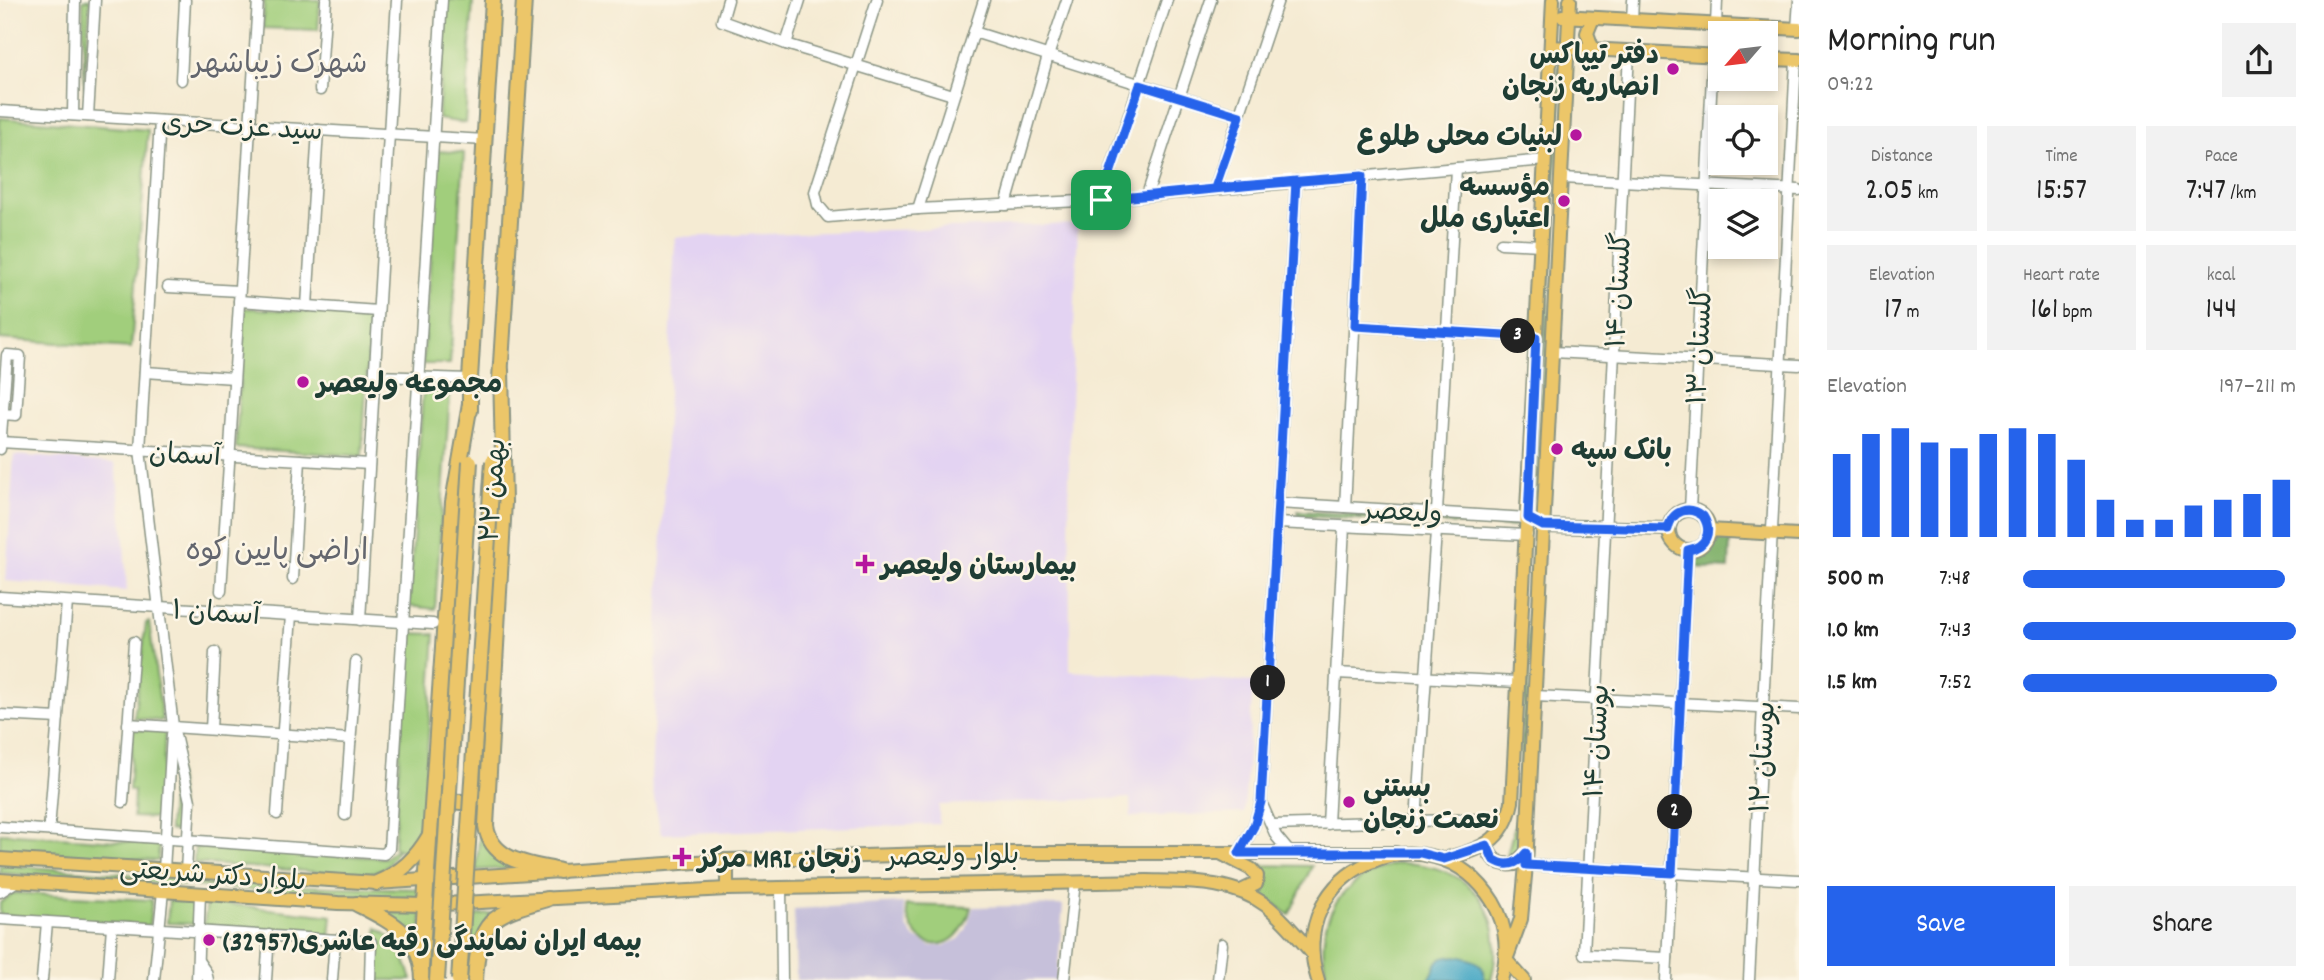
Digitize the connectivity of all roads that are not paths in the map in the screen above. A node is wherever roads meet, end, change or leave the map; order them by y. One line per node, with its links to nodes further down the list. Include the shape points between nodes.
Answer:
1 (75, 0): 46 (street)
2 (96, 0): 48 (street)
3 (185, 0): 42 (street)
4 (258, 0): 55 (street)
5 (326, 0): 44 (street)
6 (397, 0): 57 (street)
7 (442, 0): 58 (street)
8 (494, 0): 59 (highway, ۲۲ بهمن)
9 (524, 0): 87 (highway, ۲۲ بهمن)
10 (728, 0): 32 (street, via 722,21)
11 (800, 0): 32 (street)
12 (877, 0): 41 (street)
13 (984, 0): 31 (street)
14 (1067, 0): 37 (street)
15 (1167, 0): 43 (street)
16 (1211, 0): 49 (street)
17 (1278, 0): 53 (street)
18 (1553, 0): 23 (main road)
19 (1570, 0): 24 (main road)
20 (1633, 0): 26 (street)
21 (1717, 0): 27 (street)
22 (1799, 0): 30 (street)
23 (1552, 16): 24 (main road); 33 (main road)
24 (1570, 16): 25 (main road); 34 (main road)
25 (1593, 18): 26 (main road); 35 (main road, via 1587,33)
26 (1632, 20): 28 (main road)
27 (1716, 21)
28 (1708, 25)
29 (1778, 28): 30 (main road)
30 (1798, 29)
31 (974, 32): 37 (street); 47 (street)
32 (786, 44): 41 (street)
33 (1551, 47): 34 (main road); 60 (main road)
34 (1568, 48): 35 (main road); 63 (main road)
35 (1592, 50): 36 (main road)
36 (1629, 52): 38 (main road); 65 (street, گلستان ۱۴)
37 (1048, 56): 43 (street); 71 (street)
38 (1708, 56)
39 (1778, 59): 40 (main road)
40 (1797, 60): 68 (street, بوستان ۱۲)
41 (857, 66): 47 (street); 72 (street, via 815,192 818,205 828,217)
42 (181, 80)
43 (1140, 85): 49 (street); 70 (street)
44 (320, 90)
45 (1714, 91): 66 (street, گلستان ۱۳)
46 (74, 93): 48 (street, via 80,99); 51 (street)
47 (953, 95): 72 (street)
48 (89, 96): 52 (street)
49 (1180, 97): 53 (street); 69 (street)
50 (0, 111): 51 (street, سید عزت حری)
51 (73, 115): 52 (street, سید عزت حری)
52 (88, 116): 54 (street, سید عزت حری)
53 (1240, 116): 67 (street)
54 (160, 121): 55 (street, سید عزت حری); 88 (street)
55 (250, 127): 56 (street, سید عزت حری); 76 (street)
56 (318, 130): 57 (street, سید عزت حری); 77 (street)
57 (389, 134): 58 (street, سید عزت حری); 78 (street)
58 (433, 137): 59 (street, سید عزت حری); 90 (street)
59 (485, 140): 92 (highway, ۲۲ بهمن)
60 (1545, 160): 61 (street); 74 (main road)
61 (1457, 168): 62 (street); 80 (street)
62 (1362, 176): 64 (street); 79 (street)
63 (1562, 178): 65 (street); 82 (main road)
64 (1296, 181): 67 (street); 101 (street)
65 (1623, 181): 66 (street); 83 (street, گلستان ۱۴)
66 (1706, 185): 68 (street); 84 (street, گلستان ۱۳)
67 (1215, 188): 69 (street)
68 (1794, 190): 85 (street, بوستان ۱۲)
69 (1147, 195): 70 (street)
70 (1101, 200): 71 (street)
71 (1006, 205): 72 (street)
72 (918, 209)
73 (1501, 243): 74 (street)
74 (1541, 245): 81 (main road)
75 (168, 287): 76 (street)
76 (239, 296): 77 (street); 91 (street)
77 (307, 306): 78 (street)
78 (379, 311): 89 (street)
79 (1355, 326): 80 (street); 102 (street)
80 (1447, 331): 81 (street); 104 (street)
81 (1536, 337): 105 (main road)
82 (1553, 352): 83 (street); 107 (main road)
83 (1614, 355): 84 (street); 109 (street, گلستان ۱۴)
84 (1698, 359): 85 (street); 103 (street, گلستان ۱۳)
85 (1780, 364): 86 (street); 113 (street, بوستان ۱۲)
86 (1799, 365)
87 (501, 370): 145 (highway, via 504,502); 212 (highway, ۲۲ بهمن, bridge)
88 (145, 372): 91 (street); 97 (street)
89 (375, 376): 90 (street); 100 (street)
90 (418, 377): 92 (street); 124 (street)
91 (234, 378): 98 (street)
92 (470, 379): 93 (highway, ۲۲ بهمن)
93 (470, 404): 144 (highway, via 453,502); 211 (highway, ۲۲ بهمن, bridge)
94 (2, 414): 94 (street, via 7,355 20,356 16,415); 95 (street)
95 (0, 442): 96 (street); 97 (street, آسمان)
96 (0, 449)
97 (140, 450): 98 (street, آسمان); 121 (street)
98 (229, 456): 99 (street, آسمان); 118 (street)
99 (300, 460): 100 (street, آسمان); 117 (street)
100 (369, 464): 123 (street)
101 (1278, 503): 102 (street, ولیعصر); 106 (street)
102 (1345, 507): 104 (street, ولیعصر)
103 (1690, 510): 110 (main road, via 1675,514); 111 (main road, via 1703,516)
104 (1437, 512): 105 (street, ولیعصر)
105 (1528, 518): 107 (main road); 114 (main road)
106 (1277, 523): 108 (street, ولیعصر); 147 (street)
107 (1543, 526): 109 (main road); 114 (main road); 132 (main road)
108 (1344, 527): 112 (street, ولیعصر); 129 (street)
109 (1605, 528): 110 (main road); 133 (street, بوستان ۱۴)
110 (1668, 529): 116 (main road, via 1674,543)
111 (1709, 530): 113 (main road); 116 (main road, via 1702,544)
112 (1436, 531): 114 (street, ولیعصر); 130 (street)
113 (1772, 534): 115 (main road); 135 (street, بوستان ۱۲)
114 (1527, 535): 131 (main road)
115 (1799, 535)
116 (1688, 550): 134 (street)
117 (293, 579)
118 (221, 591)
119 (0, 597): 120 (street, آسمان ۱)
120 (67, 602): 121 (street, آسمان ۱); 138 (street)
121 (159, 607): 122 (street, آسمان ۱); 140 (street)
122 (291, 615): 123 (street, آسمان ۱); 142 (street)
123 (360, 620): 124 (street, آسمان ۱)
124 (403, 622): 125 (street, آسمان ۱); 158 (street, via 389,849 384,854)
125 (433, 624)
126 (134, 642): 139 (street)
127 (215, 652): 141 (street)
128 (356, 662): 143 (street)
129 (1336, 673): 130 (street); 152 (street)
130 (1426, 678): 131 (street); 151 (street)
131 (1518, 682): 159 (main road, via 1512,802 1508,821)
132 (1535, 696): 133 (street); 166 (main road)
133 (1597, 699): 134 (street); 168 (street, بوستان ۱۴)
134 (1680, 703): 135 (street); 172 (street)
135 (1763, 707): 136 (street); 173 (street, بوستان ۱۲)
136 (1799, 709)
137 (0, 715): 138 (street)
138 (58, 718): 155 (street)
139 (128, 724): 140 (street); 146 (street)
140 (173, 726): 141 (street); 157 (street); 158 (street, via 190,801)
141 (211, 729): 142 (street)
142 (283, 734): 143 (street); 148 (street)
143 (351, 739): 149 (street)
144 (434, 792): 145 (highway, via 461,803); 156 (highway)
145 (488, 794): 171 (highway, via 487,838 495,849 517,862)
146 (123, 802)
147 (1261, 802): 153 (street); 161 (street)
148 (277, 814)
149 (345, 815)
150 (1487, 819): 151 (street)
151 (1416, 821): 152 (street)
152 (1328, 824): 153 (street)
153 (1272, 825): 162 (street)
154 (0, 827): 155 (street)
155 (49, 831): 157 (street)
156 (430, 835): 175 (highway); 179 (highway, via 406,868)
157 (166, 838): 158 (street); 169 (street)
158 (188, 840): 170 (street)
159 (1487, 845): 165 (main road); 166 (main road, via 1499,863)
160 (1218, 852): 161 (main road, بلوار ولیعصر); 167 (main road, بلوار ولیعصر); 183 (main road, via 1257,876 1256,884)
161 (1239, 853): 162 (main road, بلوار ولیعصر)
162 (1290, 853): 163 (main road, بلوار ولیعصر)
163 (1396, 853): 165 (main road, بلوار ولیعصر); 197 (main road, via 1373,859 1335,887 1318,918)
164 (0, 859): 169 (main road, بلوار دکتر شریعتی)
165 (1444, 859): 199 (main road, via 1485,888 1502,922)
166 (1526, 859): 168 (street); 199 (main road, via 1521,919)
167 (727, 860): 171 (main road, بلوار ولیعصر); 181 (main road)
168 (1588, 869): 172 (street); 198 (street, بوستان ۱۴, via 1584,954)
169 (164, 870): 170 (main road, بلوار دکتر شریعتی)
170 (186, 871): 179 (main road, بلوار دکتر شریعتی)
171 (560, 871): 175 (main road, بلوار ولیعصر)
172 (1672, 873): 173 (street); 198 (street)
173 (1755, 878): 176 (street); 220 (street, بوستان ۱۲)
174 (0, 880): 177 (main road, بلوار دکتر شریعتی)
175 (426, 880): 179 (main road, بلوار دکتر شریعتی); 188 (highway)
176 (1799, 880)
177 (17, 881): 182 (main road, بلوار دکتر شریعتی); 184 (street)
178 (1075, 882): 180 (main road, بلوار ولیعصر); 183 (main road, بلوار ولیعصر, via 1196,883); 215 (street)
179 (377, 883)
180 (781, 888): 181 (main road, بلوار ولیعصر); 214 (street)
181 (727, 889): 186 (main road, بلوار ولیعصر)
182 (163, 891): 185 (main road, بلوار دکتر شریعتی); 192 (street)
183 (1241, 891): 197 (main road, بلوار ولیعصر, via 1267,906)
184 (0, 892)
185 (200, 893): 187 (main road, بلوار دکتر شریعتی); 193 (street)
186 (547, 899): 188 (main road, بلوار ولیعصر); 213 (highway, via 501,914 489,925 481,936)
187 (357, 904): 188 (main road, بلوار دکتر شریعتی); 201 (highway, via 407,936)
188 (425, 905): 201 (highway)
189 (0, 919): 190 (street)
190 (47, 922): 191 (street); 203 (street)
191 (111, 926): 192 (street); 204 (street)
192 (159, 929): 193 (street); 205 (street)
193 (200, 931): 194 (street); 200 (street)
194 (269, 936): 195 (street); 208 (street)
195 (335, 940): 209 (street); 210 (street, via 371,942)
196 (1222, 944): 216 (street)
197 (1312, 953): 202 (main road)
198 (1667, 958): 219 (street)
199 (1506, 960): 217 (main road); 218 (main road)
200 (198, 962): 206 (street); 207 (street)
201 (421, 974)
202 (1314, 977)
203 (42, 980)
204 (108, 980)
205 (154, 980)
206 (197, 980)
207 (208, 980)
208 (266, 980)
209 (332, 980)
210 (370, 980)
211 (437, 980)
212 (459, 980)
213 (475, 980)
214 (782, 980)
215 (1065, 980)
216 (1218, 980)
217 (1501, 980)
218 (1524, 980)
219 (1666, 980)
220 (1749, 980)

